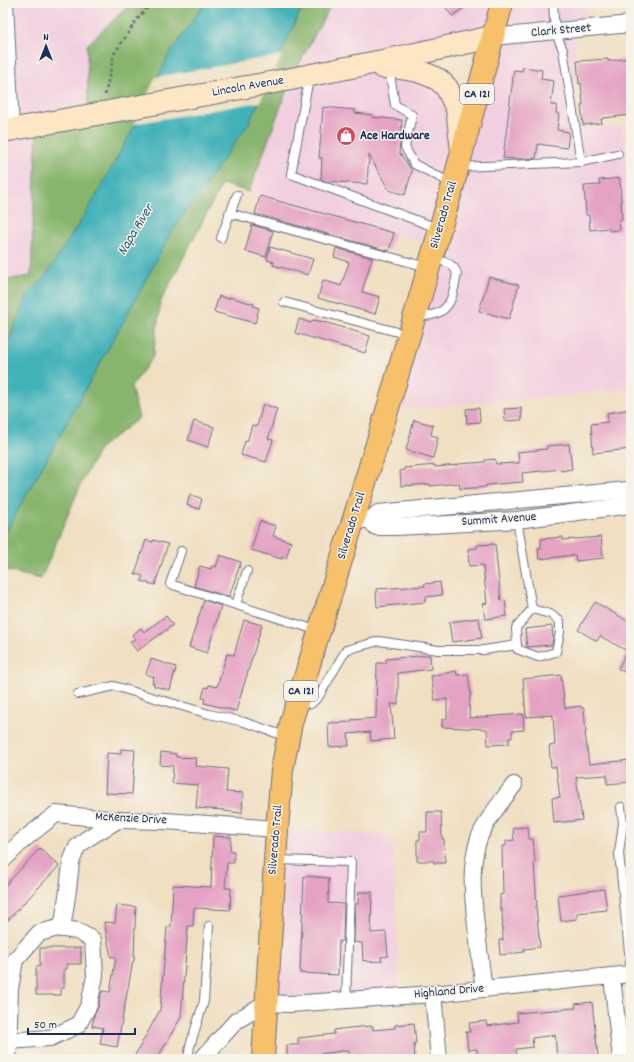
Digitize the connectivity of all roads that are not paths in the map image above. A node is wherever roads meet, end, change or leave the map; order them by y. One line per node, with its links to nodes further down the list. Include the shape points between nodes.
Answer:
1 (502, 3): 6 (main road, Silverado Trail / CA 121)
2 (553, 3): 5 (lane)
3 (5, 4): 9 (street)
4 (631, 24): 5 (street, Clark Street)
5 (555, 31): 6 (street, Clark Street); 13 (lane, via 564,50)
6 (492, 37): 7 (main road, Lincoln Avenue); 14 (main road, Silverado Trail / CA 121)
7 (351, 67): 8 (main road); 10 (main road, Lincoln Avenue)
8 (389, 67): 14 (main road, via 431,76 447,88 457,109); 14 (lane, via 395,105 412,115 405,147 414,164)
9 (6, 71): 11 (street)
10 (300, 77): 11 (main road, Lincoln Avenue); 17 (lane, via 291,174)
11 (7, 130)
12 (618, 154): 13 (lane)
13 (581, 162): 14 (lane)
14 (458, 168): 17 (main road, Silverado Trail / CA 121)
15 (237, 194): 16 (lane)
16 (229, 213): 18 (lane); 19 (lane)
17 (440, 229): 19 (main road, Silverado Trail / CA 121)
18 (221, 238)
19 (430, 263): 21 (main road, Silverado Trail / CA 121); 21 (lane, via 448,263 456,269 450,303 444,310)
20 (284, 302): 21 (lane)
21 (412, 326): 24 (main road, Silverado Trail / CA 121)
22 (631, 491): 24 (street, Summit Avenue, via 378,513)
23 (631, 505): 25 (street, Summit Avenue)
24 (363, 518): 25 (street, Summit Avenue, via 376,527); 30 (main road, Silverado Trail / CA 121)
25 (517, 520): 29 (lane)
26 (181, 551): 28 (lane, via 170,584)
27 (247, 571): 28 (lane)
28 (236, 604): 30 (lane)
29 (532, 609): 31 (lane, via 516,628); 31 (lane, via 550,614 560,621 556,652 538,657 517,649)
30 (320, 631): 33 (main road, Silverado Trail / CA 121)
31 (517, 645): 33 (lane, via 484,650 438,650 378,641 346,650 319,696 311,704)
32 (78, 694): 34 (lane, via 114,686 244,722)
33 (298, 701): 34 (main road, Silverado Trail / CA 121)
34 (289, 738): 38 (main road, Silverado Trail / CA 121, via 282,770)
35 (514, 785): 45 (street, via 488,820 474,855 472,877)
36 (621, 807): 43 (lane, via 623,823 619,853)
37 (118, 820): 38 (street, McKenzie Drive); 39 (street, McKenzie Drive, via 56,814); 42 (street, via 77,847 71,862)
38 (276, 829): 40 (main road, Silverado Trail / CA 121)
39 (3, 860)
40 (274, 860): 47 (lane, via 351,862); 48 (main road, Silverado Trail / CA 121)
41 (209, 926): 51 (lane, via 204,1001)
42 (62, 929): 49 (street, via 39,932 15,960 10,989); 49 (street, via 78,931 93,940 95,976 90,1005 78,1025 50,1038)
43 (631, 973): 44 (street, Highland Drive)
44 (612, 977): 45 (street, Highland Drive); 55 (street)
45 (484, 989): 46 (street, Highland Drive)
46 (433, 994): 47 (street, Highland Drive); 54 (street)
47 (346, 1000): 48 (street, Highland Drive)
48 (266, 1003): 52 (street, via 236,1021); 53 (main road, Silverado Trail / CA 121)
49 (8, 1041): 50 (street)
50 (8, 1059)
51 (188, 1059)
52 (202, 1059)
53 (263, 1059)
54 (439, 1059)
55 (621, 1059)

